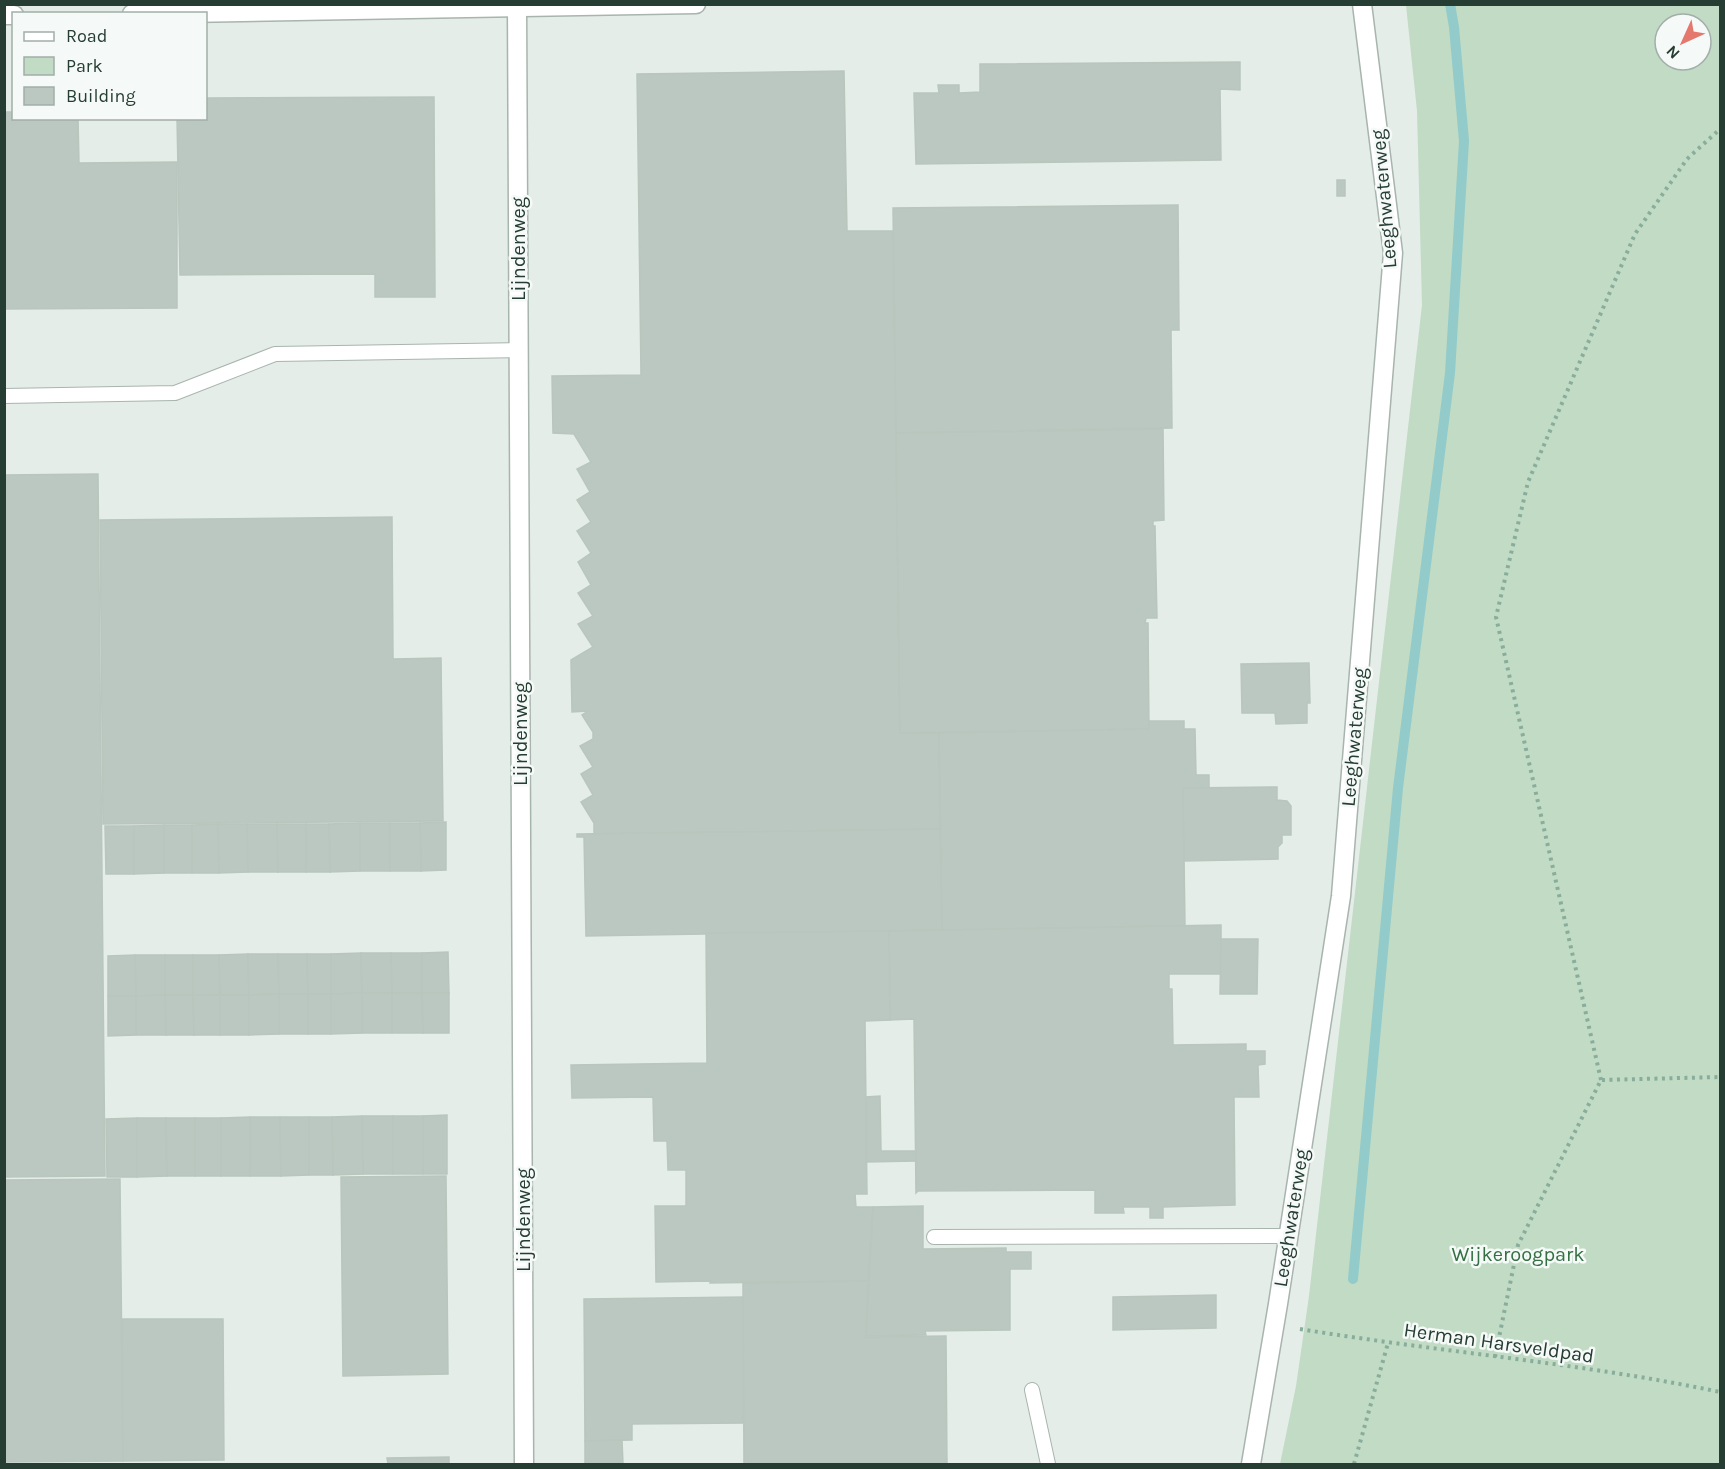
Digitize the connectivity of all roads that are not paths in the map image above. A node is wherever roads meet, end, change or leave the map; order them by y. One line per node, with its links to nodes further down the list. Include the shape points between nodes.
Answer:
1 (696, 4): 3 (street)
2 (1362, 4): 7 (street, Leeghwaterweg, via 1393,253 1341,896)
3 (517, 6): 4 (street); 5 (street, Lijndenweg)
4 (207, 12)
5 (519, 350): 6 (lane, via 275,354 175,393); 10 (street, Lijndenweg)
6 (4, 396)
7 (1289, 1236): 8 (lane); 12 (street, Leeghwaterweg)
8 (934, 1237)
9 (1032, 1390): 11 (lane)
10 (524, 1464)
11 (1048, 1464)
12 (1251, 1464)

